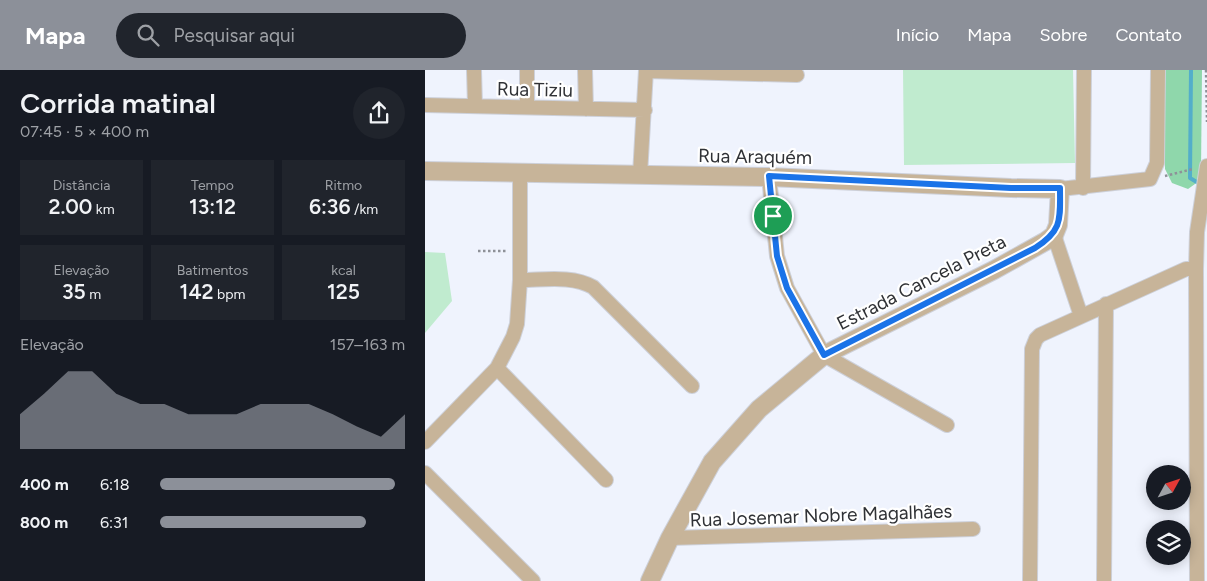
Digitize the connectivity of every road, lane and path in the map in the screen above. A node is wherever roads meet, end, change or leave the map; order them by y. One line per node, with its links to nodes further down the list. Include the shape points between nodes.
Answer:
1 (474, 70): 10 (street)
2 (527, 70): 11 (street)
3 (585, 70): 12 (street)
4 (1084, 70): 22 (street)
5 (1158, 70): 20 (street, via 1157,164)
6 (1206, 70): 14 (path)
7 (646, 71): 8 (street); 13 (street)
8 (797, 75)
9 (425, 105): 10 (street, Rua Tiziu)
10 (475, 106): 11 (street, Rua Tiziu)
11 (527, 107): 12 (street, Rua Tiziu)
12 (586, 109): 13 (street, Rua Tiziu)
13 (645, 110): 18 (street)
14 (1207, 122)
15 (1207, 166): 20 (path); 26 (street, via 1197,232)
16 (425, 171): 17 (street, Rua Araquém)
17 (519, 174): 18 (street, Rua Araquém); 25 (street)
18 (640, 175): 19 (street, Rua Araquém)
19 (769, 176): 21 (street, Rua Araquém); 30 (street, via 777,256 785,280)
20 (1151, 179): 22 (street, Rua Araquém)
21 (1060, 188): 22 (street, Rua Araquém); 23 (street, via 1058,225)
22 (1083, 188)
23 (1053, 235): 29 (street); 30 (street, Estrada Cancela Preta, via 994,270)
24 (478, 251): 25 (path)
25 (520, 252): 27 (street)
26 (1196, 269): 28 (street, via 1186,269); 43 (street)
27 (520, 280): 31 (street, via 515,330); 32 (street, via 583,281 593,287)
28 (1106, 304): 29 (street); 42 (street)
29 (1081, 316): 41 (street, via 1040,335 1032,349)
30 (824, 355): 33 (street); 38 (street, Estrada Cancela Preta, via 759,409 735,434 712,462)
31 (497, 368): 34 (street); 36 (street)
32 (692, 386)
33 (947, 425)
34 (425, 442)
35 (425, 473): 39 (street)
36 (606, 480)
37 (973, 529): 38 (street, Rua Josemar Nobre Magalhães)
38 (670, 538): 40 (street, Estrada Cancela Preta)
39 (533, 581)
40 (650, 581)
41 (1030, 581)
42 (1104, 581)
43 (1197, 581)

